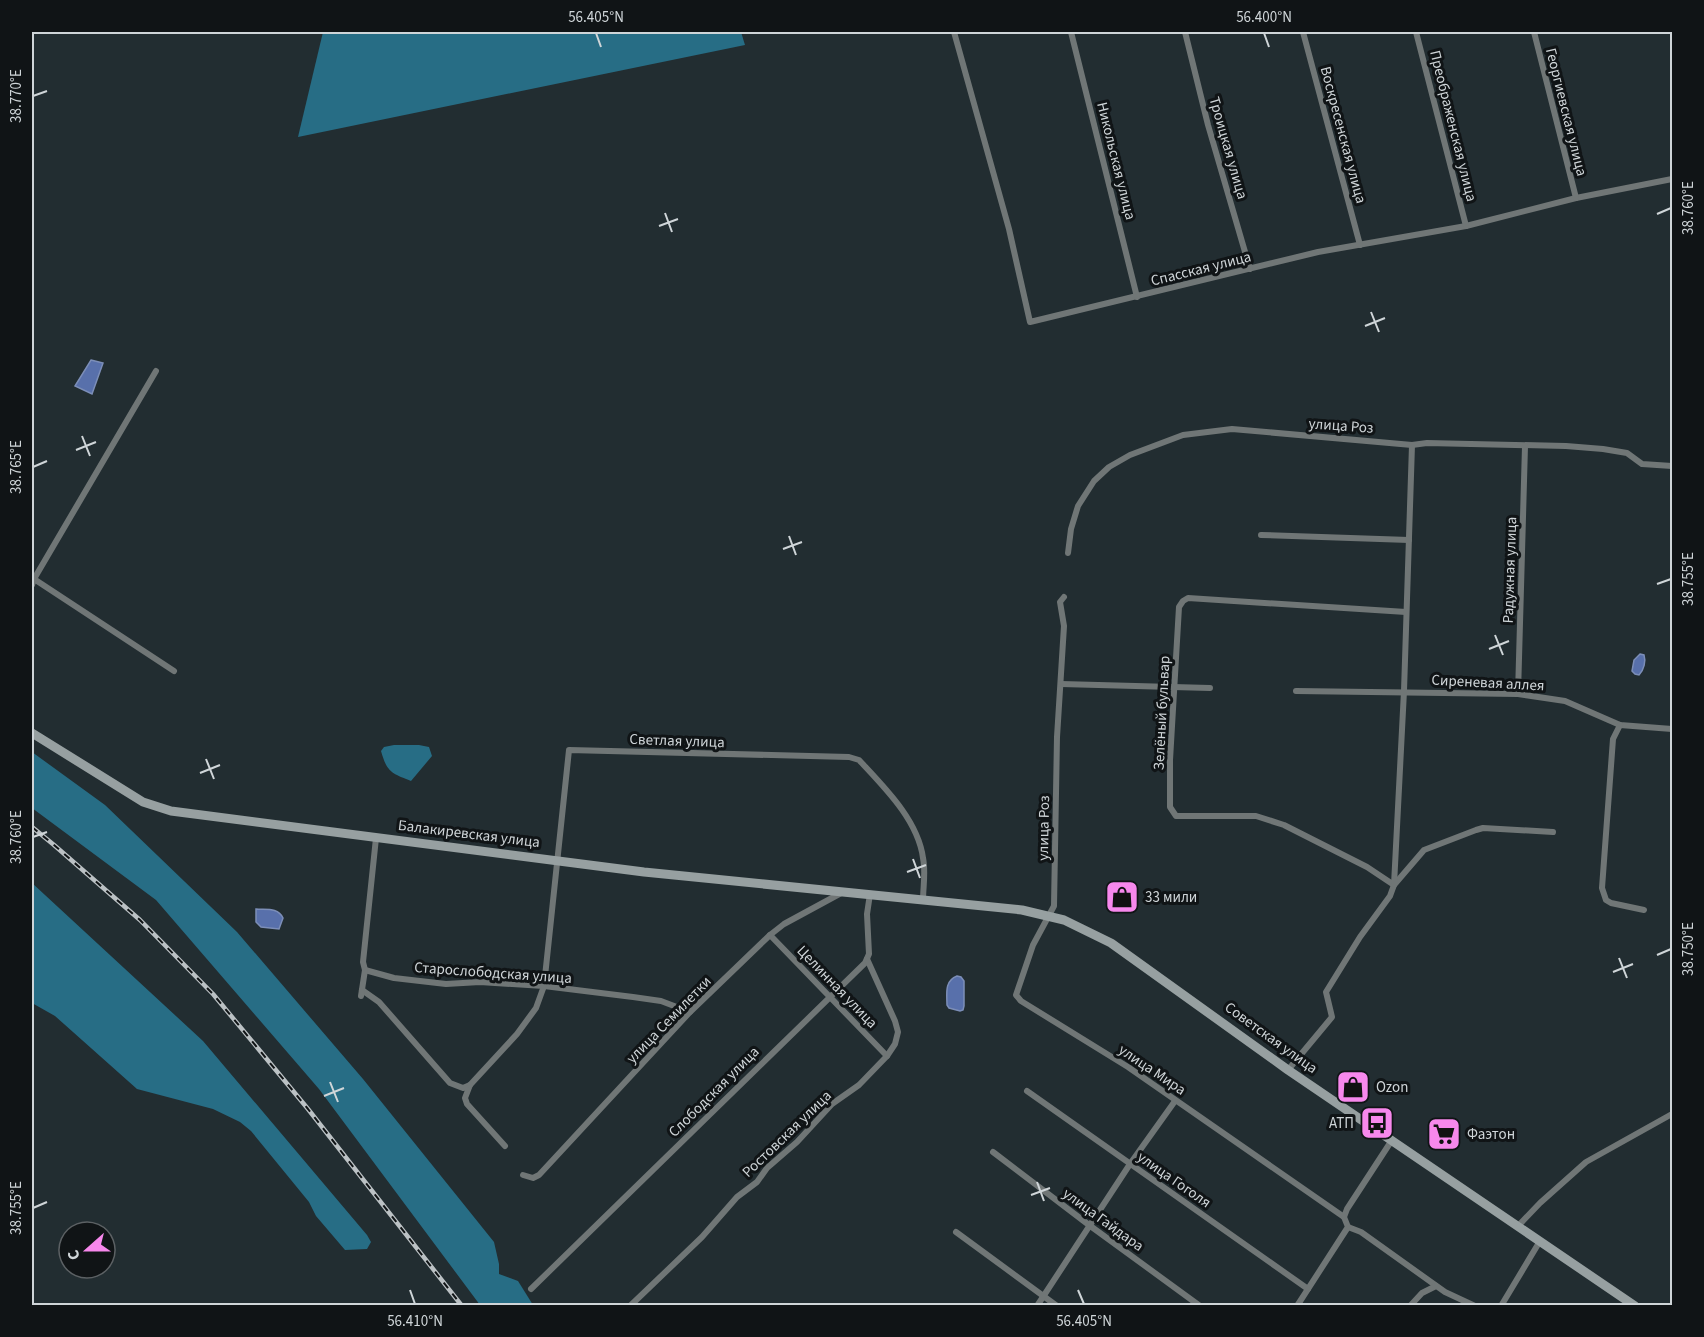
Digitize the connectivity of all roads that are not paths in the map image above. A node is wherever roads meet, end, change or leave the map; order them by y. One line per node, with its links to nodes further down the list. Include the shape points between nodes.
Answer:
1 (954, 32): 12 (street, Спасская улица, via 1009,229 1030,322)
2 (1071, 32): 12 (street, Никольская улица)
3 (1185, 32): 11 (street, Троицкая улица)
4 (1303, 32): 10 (street, Воскресенская улица)
5 (1416, 32): 9 (street, Преображенская улица)
6 (1534, 32): 8 (street, Георгиевская улица)
7 (1672, 179): 8 (street, Спасская улица)
8 (1576, 198): 9 (street, Спасская улица)
9 (1466, 226): 10 (street, Спасская улица)
10 (1360, 245): 11 (street, Спасская улица)
11 (1250, 269): 12 (street, Спасская улица)
12 (1137, 297)
13 (156, 371): 20 (street)
14 (1412, 445): 15 (street, улица Роз); 18 (street); 19 (street, улица Роз, via 1232,429 1184,435 1130,455 1094,481 1078,506)
15 (1525, 446): 16 (street, улица Роз, via 1603,449 1627,453 1642,464); 29 (street, Радужная улица)
16 (1672, 466)
17 (1261, 535): 18 (street)
18 (1409, 540): 22 (street)
19 (1068, 553)
20 (33, 582): 23 (street)
21 (1064, 597): 24 (street, улица Роз, via 1060,602 1064,626)
22 (1407, 612): 25 (street, Зелёный бульвар, via 1188,598 1179,607); 27 (street)
23 (174, 670)
24 (1060, 684): 25 (street); 41 (street, улица Роз, via 1054,906)
25 (1175, 686): 26 (street); 36 (street, Зелёный бульвар, via 1170,807 1176,816 1256,816 1275,822 1367,867)
26 (1210, 688)
27 (1404, 691): 28 (street, Сиреневая аллея); 29 (street, Сиреневая аллея); 36 (street)
28 (1296, 692)
29 (1518, 694): 30 (street, Сиреневая аллея, via 1564,701)
30 (1620, 726): 31 (street, Сиреневая аллея); 40 (street, via 1613,739 1602,888 1611,903)
31 (1672, 729)
32 (32, 733): 34 (street, Балакиревская улица, via 142,802)
33 (1553, 832): 36 (street, via 1476,830 1424,850)
34 (376, 838): 35 (street, Балакиревская улица); 44 (street)
35 (557, 861): 37 (street, Балакиревская улица); 39 (street, Светлая улица, via 569,750 849,757 859,760 874,777 915,833 924,858); 45 (street, Светлая улица)
36 (1394, 885): 49 (street, via 1326,992 1332,1017)
37 (844, 891): 38 (street, Балакиревская улица); 42 (street, улица Семилетки)
38 (870, 894): 39 (street, Балакиревская улица); 43 (street)
39 (923, 901): 41 (street, Советская улица)
40 (1644, 910)
41 (1049, 916): 49 (street, Советская улица, via 1111,943); 52 (street, улица Мира, via 1033,945 1016,995)
42 (770, 935): 46 (street, Целинная улица); 47 (street, улица Семилетки)
43 (867, 959): 46 (street, Слободская улица); 48 (street, Ростовская улица, via 898,1032)
44 (365, 970): 45 (street, Старослободская улица, via 446,984); 50 (street, via 362,993 379,1002 450,1083 463,1088)
45 (544, 986): 47 (street, Старослободская улица, via 661,1001); 50 (street, Светлая улица, via 536,1008 517,1034)
46 (830, 996): 48 (street, Целинная улица); 66 (street, Слободская улица)
47 (690, 1012): 58 (street, улица Семилетки, via 539,1175)
48 (887, 1056): 69 (street, Ростовская улица, via 859,1085 832,1104)
49 (1288, 1070): 54 (street, Советская улица)
50 (470, 1086): 55 (street, via 467,1104)
51 (1027, 1091): 57 (street, улица Гоголя)
52 (1175, 1101): 57 (street); 59 (street, улица Мира)
53 (1672, 1114): 61 (street, via 1586,1162)
54 (1392, 1140): 59 (street); 61 (street, Советская улица)
55 (505, 1146)
56 (993, 1152): 60 (street, улица Гайдара)
57 (1130, 1164): 60 (street); 67 (street, улица Гоголя)
58 (523, 1175)
59 (1344, 1217): 62 (street)
60 (1089, 1226): 68 (street); 72 (street, улица Гайдара)
61 (1518, 1226): 64 (street, Советская улица)
62 (1348, 1227): 65 (street, via 1361,1232); 67 (street)
63 (956, 1232): 68 (street)
64 (1540, 1241): 76 (street); 77 (street, Советская улица)
65 (1436, 1286): 74 (street); 75 (street)
66 (531, 1289)
67 (1308, 1289): 73 (street)
68 (1044, 1296): 70 (street); 71 (street)
69 (630, 1305)
70 (1037, 1305)
71 (1057, 1305)
72 (1200, 1305)
73 (1297, 1305)
74 (1410, 1305)
75 (1475, 1305)
76 (1501, 1305)
77 (1635, 1305)

